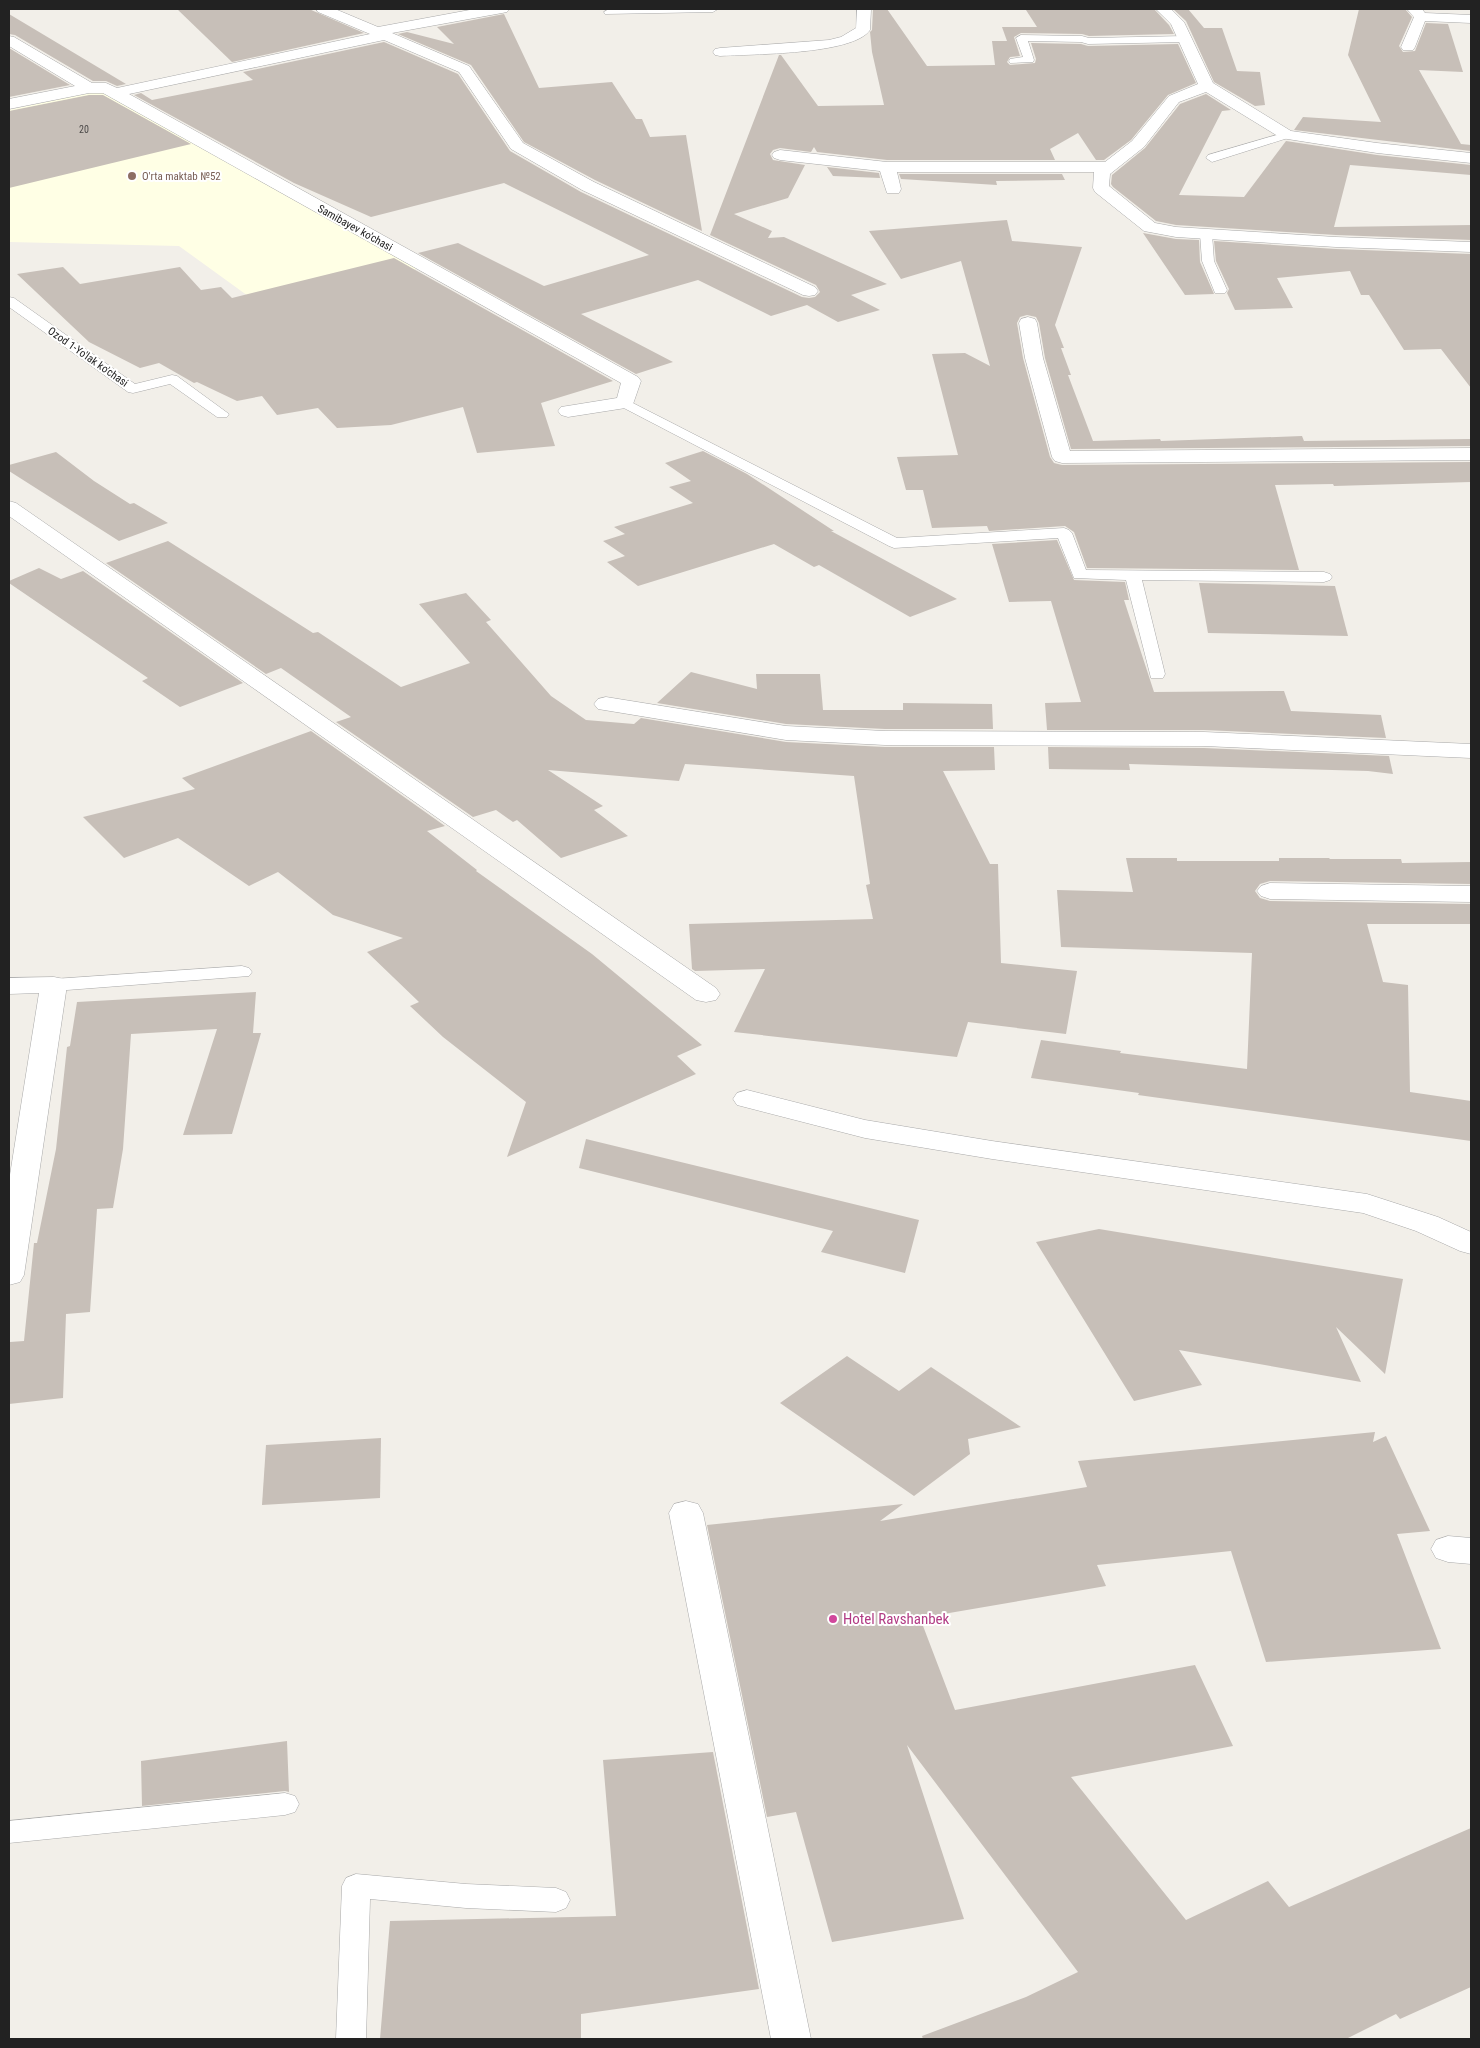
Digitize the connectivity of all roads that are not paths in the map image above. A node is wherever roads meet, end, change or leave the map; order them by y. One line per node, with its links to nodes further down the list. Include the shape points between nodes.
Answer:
1 (323, 9): 9 (street)
2 (502, 9): 9 (street, via 449,17)
3 (713, 9): 6 (lane)
4 (864, 9): 13 (street, via 863,30 846,40)
5 (1163, 9): 10 (street, via 1177,22)
6 (609, 12)
7 (1418, 13): 8 (street); 12 (street)
8 (1471, 19)
9 (380, 34): 17 (street); 29 (street, via 464,69 518,146 588,186)
10 (1185, 39): 14 (lane, via 1088,41 1021,38 1029,60); 15 (street)
11 (9, 40): 16 (street, Samibayev ko'chasi)
12 (1408, 47)
13 (720, 52)
14 (1014, 61)
15 (1207, 86): 19 (street); 24 (street, via 1174,99 1138,144)
16 (89, 88): 17 (street, Samibayev ko'chasi, via 106,88); 18 (street)
17 (114, 93): 32 (street, Samibayev ko'chasi, via 631,380)
18 (9, 104)
19 (1288, 135): 21 (lane); 22 (street)
20 (780, 155): 23 (street)
21 (1212, 158)
22 (1471, 158)
23 (887, 167): 24 (street); 25 (street)
24 (1108, 167): 26 (street, via 1102,172 1101,188 1150,226)
25 (893, 189)
26 (1206, 234): 27 (street); 28 (lane, via 1208,261)
27 (1471, 247)
28 (1220, 290)
29 (809, 291)
30 (9, 301): 34 (lane, Ozod 1-Yo'lak ko'chasi, via 133,389 172,379)
31 (1028, 324): 35 (street, via 1034,358 1062,457)
32 (625, 403): 33 (street); 37 (lane, via 894,543 1064,533 1080,575)
33 (568, 411)
34 (222, 414)
35 (1471, 454)
36 (9, 507): 47 (street)
37 (1133, 575): 38 (lane); 39 (lane)
38 (1324, 577)
39 (1157, 674)
40 (606, 704): 41 (street, via 786,733 885,738 1204,739)
41 (1471, 751)
42 (1270, 890): 43 (street)
43 (1471, 894)
44 (242, 972): 45 (lane)
45 (54, 984): 46 (street); 50 (street)
46 (9, 986)
47 (706, 994)
48 (747, 1099): 49 (street, via 865,1129 1366,1204 1427,1224)
49 (1471, 1244)
50 (9, 1275)
51 (686, 1513): 56 (street)
52 (285, 1804): 53 (lane)
53 (9, 1832)
54 (556, 1900): 55 (lane, via 356,1886)
55 (351, 2039)
56 (791, 2039)

